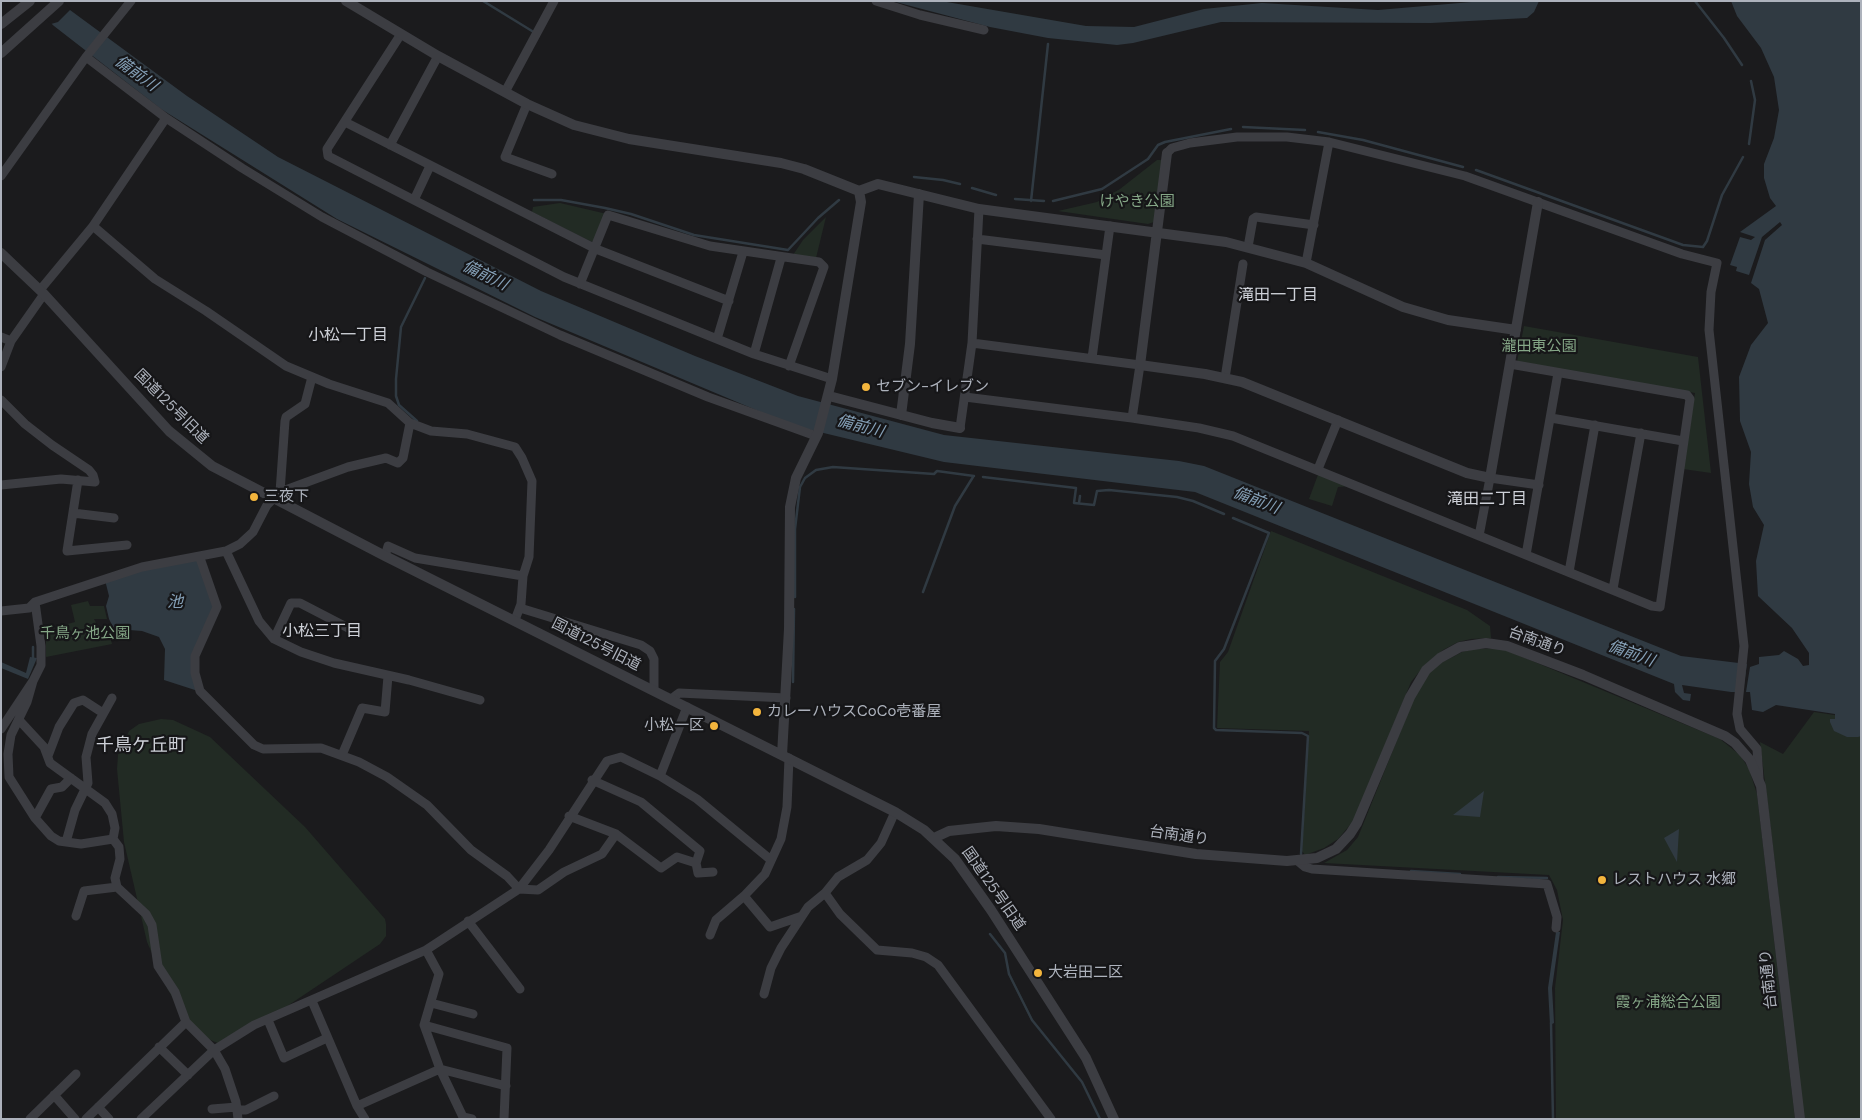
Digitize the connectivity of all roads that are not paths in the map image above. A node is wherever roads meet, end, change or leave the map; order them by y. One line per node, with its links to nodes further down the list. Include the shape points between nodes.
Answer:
1 (59, 1): 10 (street)
2 (131, 1): 11 (street)
3 (346, 1): 9 (street)
4 (554, 1): 13 (street)
5 (876, 1): 8 (street)
6 (29, 2): 7 (street)
7 (1, 24)
8 (984, 30)
9 (402, 34): 12 (street); 16 (street)
10 (1, 53)
11 (88, 56): 15 (street); 22 (street)
12 (438, 56): 13 (street); 18 (street)
13 (504, 92): 14 (street)
14 (527, 104): 21 (street, via 505,157); 23 (street, via 574,125 602,133 781,163)
15 (166, 118): 29 (street); 70 (street, via 314,212 434,275 560,335 708,397)
16 (345, 122): 18 (street); 25 (street, via 327,150 328,156)
17 (1329, 142): 19 (street, via 1287,137 1237,137 1190,143 1172,148); 26 (street, via 1432,166); 28 (street)
18 (390, 145): 20 (street)
19 (1167, 153): 31 (street)
20 (430, 166): 25 (street); 34 (street)
21 (552, 174)
22 (1, 176)
23 (859, 190): 24 (street, via 878,184); 58 (street, via 861,202)
24 (919, 194): 27 (street); 62 (street, via 910,344)
25 (414, 200): 41 (street)
26 (1538, 202): 44 (street); 112 (street, via 1717,264 1711,292 1709,330 1744,646 1738,722 1757,749)
27 (979, 209): 30 (street); 32 (street)
28 (1314, 225): 33 (street, via 1256,218 1253,219); 39 (street)
29 (93, 226): 42 (street); 56 (street, via 155,278 286,366)
30 (1110, 226): 31 (street); 37 (street)
31 (1157, 232): 33 (street); 52 (street)
32 (977, 239): 37 (street); 48 (street)
33 (1248, 247): 39 (street)
34 (596, 249): 35 (street, via 608,215 710,246); 41 (street); 43 (street)
35 (743, 252): 38 (street); 43 (street)
36 (1, 253): 42 (street, 国道125号旧道)
37 (1106, 255): 50 (street)
38 (781, 258): 49 (street); 53 (street, via 819,262 824,267)
39 (1306, 263): 44 (street, via 1403,307 1448,320)
40 (1243, 264): 57 (street)
41 (580, 284): 46 (street)
42 (42, 292): 47 (street); 77 (street, 国道125号旧道, via 180,442 224,473)
43 (729, 301): 46 (street)
44 (1516, 330): 51 (street)
45 (1, 337): 47 (street)
46 (716, 339): 49 (street)
47 (11, 341): 54 (street)
48 (972, 344): 50 (street); 59 (street)
49 (754, 354): 53 (street)
50 (1092, 358): 52 (street)
51 (1510, 364): 55 (street); 73 (street)
52 (1140, 365): 57 (street); 63 (street)
53 (789, 366): 58 (street)
54 (1, 367)
55 (1558, 373): 64 (street); 71 (street, via 1686,395 1690,398)
56 (312, 377): 66 (street, via 388,403); 77 (street, via 305,404 286,417)
57 (1225, 378): 65 (street, via 1254,386)
58 (832, 379): 60 (street)
59 (965, 397): 63 (street); 68 (street)
60 (828, 398): 62 (street); 70 (street)
61 (1, 400): 74 (street, via 39,435 89,470 95,482)
62 (901, 415): 68 (street)
63 (1132, 418): 72 (street, via 1219,432)
64 (1551, 418): 67 (street); 76 (street)
65 (1338, 420): 72 (street); 73 (street, via 1467,473)
66 (410, 423): 77 (street, via 403,458 398,463 386,458 348,467); 87 (street, via 431,431 467,434 515,447 519,452 532,481 529,557)
67 (1595, 426): 69 (street); 86 (street)
68 (960, 428)
69 (1641, 434): 71 (street); 88 (street)
70 (817, 435): 99 (street, via 796,478 790,507)
71 (1683, 441): 88 (street, via 1660,607)
72 (1318, 469): 80 (street)
73 (1490, 478): 76 (street); 80 (street)
74 (78, 480): 75 (street); 78 (street)
75 (1, 485)
76 (1539, 485): 83 (street)
77 (277, 495): 82 (street, via 266,505 253,532); 84 (street, 国道125号旧道)
78 (73, 513): 79 (street); 81 (street, via 67,551)
79 (114, 518)
80 (1479, 536): 83 (street)
81 (128, 545)
82 (226, 552): 85 (street); 94 (street, via 258,621)
83 (1526, 555): 86 (street)
84 (385, 556): 87 (street, via 388,546 415,558); 92 (street, 国道125号旧道)
85 (200, 558): 89 (street, via 142,567); 107 (street, via 217,607 195,656 195,673 203,696 254,745 263,749 321,748)
86 (1569, 572): 88 (street)
87 (523, 576): 90 (street)
88 (1613, 589)
89 (35, 602): 91 (street, via 29,608); 96 (street, via 41,646 40,665)
90 (520, 608): 92 (street); 97 (street, via 646,648 654,659)
91 (1, 611)
92 (515, 620): 97 (street, 国道125号旧道)
93 (354, 630): 94 (street, via 300,603 291,603)
94 (274, 639): 95 (street, via 325,661)
95 (388, 676): 101 (street); 107 (street, via 385,712 362,708)
96 (33, 682): 104 (street); 105 (street)
97 (654, 690): 100 (street, 国道125号旧道)
98 (112, 698): 103 (street)
99 (786, 698): 100 (street, via 679,693); 109 (street)
100 (671, 699): 102 (street, 国道125号旧道)
101 (480, 700)
102 (687, 707): 109 (street, 国道125号旧道); 110 (street)
103 (103, 714): 108 (street, via 83,700 74,704 59,727); 114 (street, via 92,734 86,757)
104 (4, 719): 106 (street)
105 (19, 720): 108 (street, via 44,747); 117 (street, via 8,754 8,777)
106 (1, 729)
107 (342, 754): 127 (street, via 387,777 427,805 471,850)
108 (48, 756): 111 (street, via 50,763)
109 (786, 757): 115 (street, 国道125号旧道); 122 (street, via 787,807 781,838)
110 (660, 776): 113 (street, via 621,757 607,761); 122 (street, via 697,799)
111 (71, 778): 114 (street); 117 (street, via 62,787 52,789)
112 (1759, 778): 123 (street, 台南通り, via 1744,753 1725,736 1507,646 1473,644 1440,658 1420,677 1350,834 1328,854); 167 (street, 台南通り)
113 (592, 780): 116 (street); 124 (street, via 641,802 700,851)
114 (86, 788): 120 (street, via 105,803 112,814); 121 (street, via 75,810)
115 (895, 812): 119 (street, 国道125号旧道); 128 (street, via 881,843 867,860 838,877)
116 (569, 816): 118 (street); 127 (street, via 549,850)
117 (35, 818): 121 (street, via 52,836)
118 (616, 834): 124 (street, via 661,868 677,857); 127 (street, via 602,854 564,872 538,890)
119 (934, 838): 123 (street, 台南通り, via 942,832 963,828 1013,826 1196,854); 166 (street, 国道125号旧道, via 968,875 1074,1038 1097,1078)
120 (113, 839): 121 (street, via 81,844); 126 (street, via 119,846)
121 (66, 842)
122 (771, 860): 129 (street, via 765,874)
123 (1299, 862): 133 (street, via 1312,869 1548,884)
124 (696, 863): 125 (street, via 698,872)
125 (713, 872)
126 (117, 887): 130 (street, via 84,891); 142 (street, via 146,914 152,925 158,966 175,992)
127 (519, 889): 132 (street)
128 (825, 893): 131 (street); 165 (street, via 840,914 876,950 912,953 938,965)
129 (744, 896): 131 (street, via 770,927); 134 (street, via 716,920)
130 (76, 916)
131 (802, 916): 137 (street, via 771,968)
132 (468, 921): 135 (street); 136 (street)
133 (1556, 928)
134 (710, 935)
135 (426, 950): 138 (street); 139 (street, via 439,974)
136 (520, 989)
137 (764, 994)
138 (312, 1001): 141 (street); 144 (street)
139 (431, 1003): 140 (street); 143 (street)
140 (473, 1014)
141 (268, 1020): 144 (street, via 284,1058); 146 (street)
142 (186, 1022): 145 (street); 146 (street)
143 (424, 1024): 147 (street); 150 (street, via 507,1048)
144 (327, 1038): 153 (street)
145 (159, 1047): 149 (street); 154 (street)
146 (214, 1050): 149 (street); 156 (street, via 225,1069)
147 (440, 1069): 150 (street); 153 (street); 163 (street, via 463,1117)
148 (76, 1074): 151 (street)
149 (188, 1075): 161 (street)
150 (506, 1086): 164 (street)
151 (54, 1095): 157 (street); 158 (street)
152 (274, 1096): 156 (street)
153 (357, 1106): 162 (street)
154 (98, 1107): 159 (street); 160 (street)
155 (212, 1109): 156 (street)
156 (237, 1112)
157 (30, 1119)
158 (75, 1119)
159 (86, 1119)
160 (109, 1119)
161 (141, 1119)
162 (365, 1119)
163 (472, 1119)
164 (504, 1119)
165 (1051, 1119)
166 (1114, 1119)
167 (1800, 1119)

